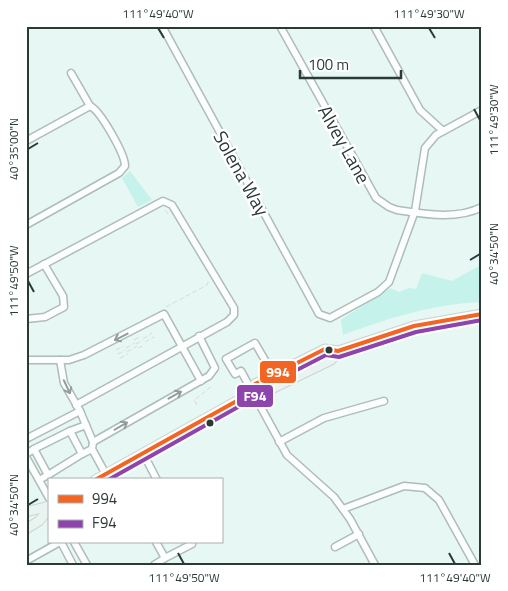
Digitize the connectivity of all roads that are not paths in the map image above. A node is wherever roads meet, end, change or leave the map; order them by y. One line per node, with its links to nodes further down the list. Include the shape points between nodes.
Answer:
1 (162, 26): 10 (street, Solena Way, via 319,314 330,318 378,292 389,282)
2 (280, 26): 10 (street, Alvey Lane, via 371,192 389,207)
3 (374, 26): 7 (street, via 420,110)
4 (71, 73): 5 (street)
5 (90, 106): 8 (street); 11 (street, via 99,112 125,166 120,173)
6 (482, 110): 7 (street)
7 (443, 131): 10 (street, via 425,148)
8 (26, 141)
9 (482, 207): 10 (street, Alvey Lane, via 462,215)
10 (415, 211)
11 (26, 225)
12 (44, 264): 13 (street); 15 (street, via 63,296 64,307 45,318); 16 (street, via 163,201 172,205 234,308 234,315 227,322)
13 (26, 274)
14 (482, 314): 18 (main road, via 414,326)
15 (26, 319)
16 (199, 336): 17 (street); 22 (street, via 215,368)
17 (182, 346): 20 (street, one-way to 20, via 164,314 84,355); 22 (street); 25 (street)
18 (338, 351): 21 (main road, via 325,349); 23 (main road, via 331,360 261,394)
19 (26, 360): 20 (street)
20 (60, 360): 25 (street, one-way to 25, via 64,383)
21 (273, 374): 23 (main road, via 255,384); 23 (street, via 255,343 226,359 235,374 240,371)
22 (201, 381): 30 (street, one-way to 22)
23 (251, 392): 29 (street); 32 (main road)
24 (384, 401): 29 (street, via 324,418)
25 (78, 408): 26 (street); 28 (street)
26 (86, 425): 27 (street); 30 (street)
27 (70, 431): 31 (street); 33 (street)
28 (26, 439)
29 (279, 442): 42 (street, via 298,467)
30 (92, 446): 33 (street); 36 (street)
31 (34, 450): 34 (street); 35 (street)
32 (143, 453): 36 (main road); 37 (street)
33 (82, 454): 35 (street)
34 (26, 455): 38 (street)
35 (48, 474): 38 (street)
36 (108, 477)
37 (156, 478)
38 (39, 480): 39 (street)
39 (48, 496)
40 (48, 507): 43 (main road)
41 (48, 508): 44 (main road, via 39,521)
42 (343, 509): 45 (street); 58 (street, via 404,486 425,488 439,500)
43 (26, 512)
44 (26, 529)
45 (358, 534): 51 (street); 57 (street)
46 (56, 544): 53 (street)
47 (61, 544): 54 (street)
48 (75, 544): 55 (street)
49 (157, 544): 52 (street)
50 (192, 544): 52 (street)
51 (335, 546)
52 (165, 558): 56 (street)
53 (26, 561)
54 (73, 565)
55 (87, 565)
56 (154, 565)
57 (376, 565)
58 (475, 565)

